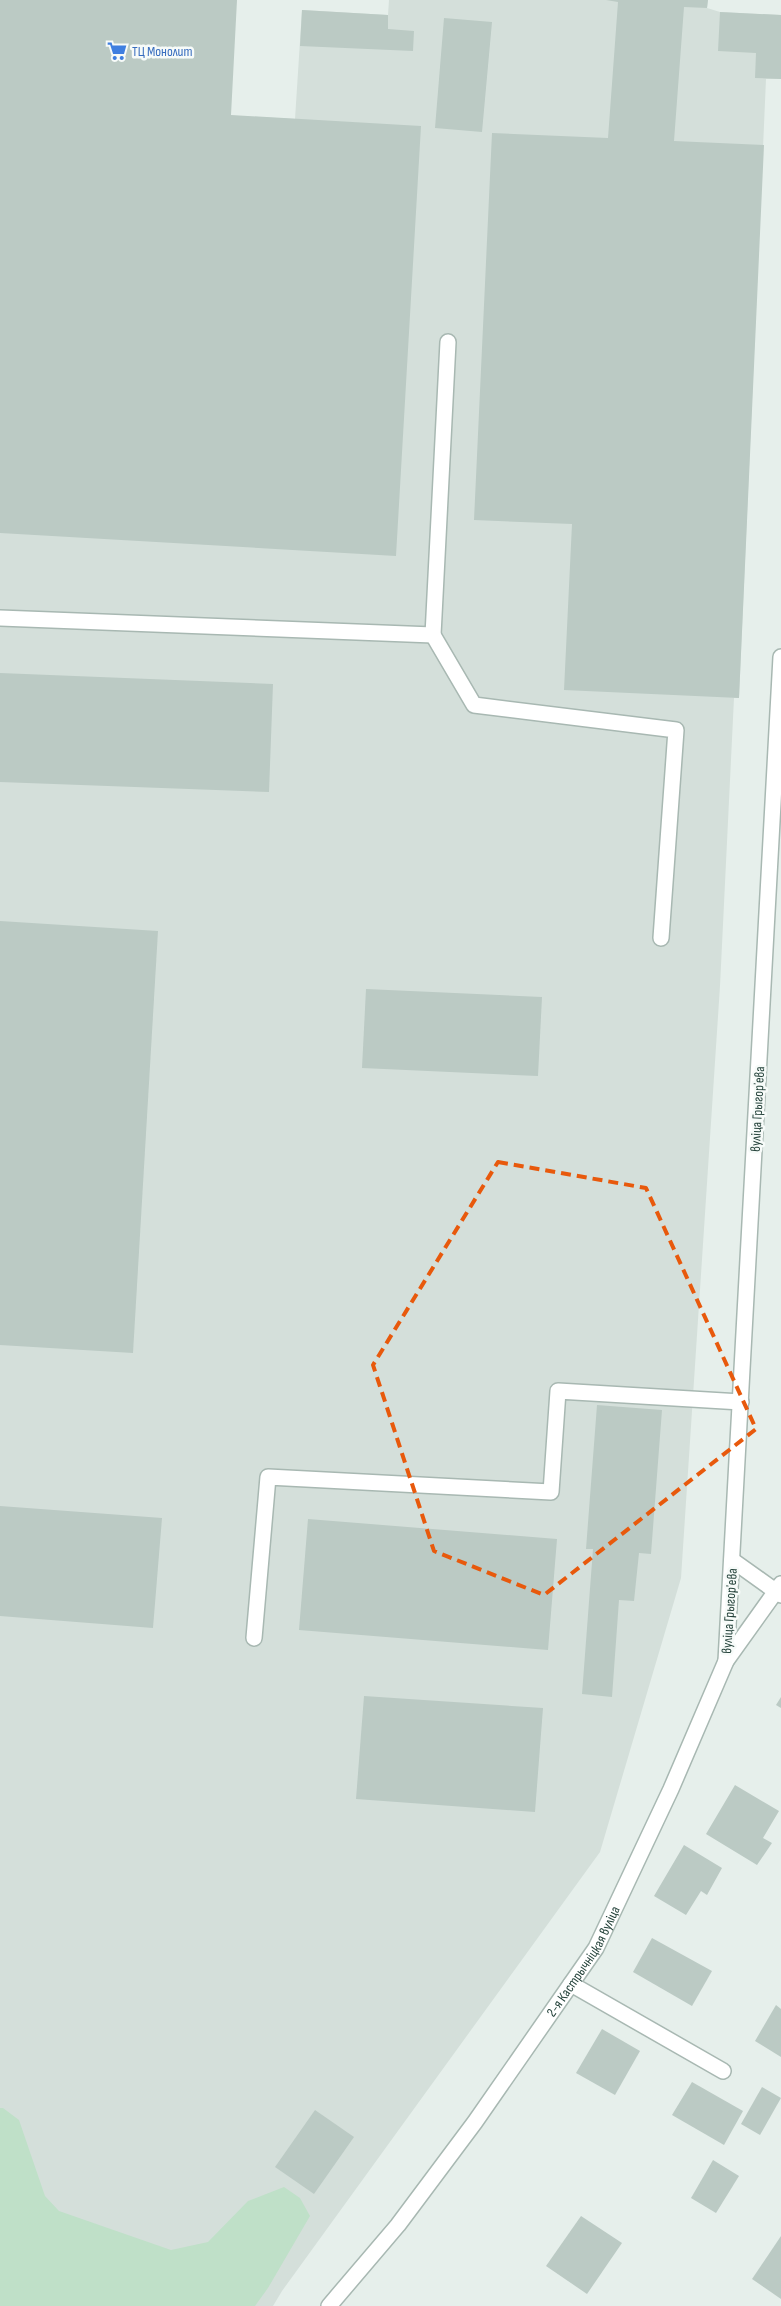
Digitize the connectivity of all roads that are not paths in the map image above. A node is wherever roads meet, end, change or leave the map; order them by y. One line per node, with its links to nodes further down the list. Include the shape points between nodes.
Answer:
1 (448, 342): 3 (street)
2 (0, 618): 3 (street)
3 (433, 634): 5 (street, via 474,706 676,730)
4 (781, 657): 6 (street, вуліца Грыгорʼева)
5 (661, 938)
6 (741, 1402): 7 (street, вуліца Грыгорʼева); 9 (street, via 558,1392 551,1492 268,1477)
7 (732, 1560): 8 (street, вуліца Грыгорʼева); 10 (street, вуліца Грыгорʼева)
8 (779, 1590): 10 (street, 2-я Кастрычніцкая вуліца)
9 (254, 1638)
10 (726, 1661): 11 (street, 2-я Кастрычніцкая вуліца, via 619,1902 596,1948)
11 (571, 1984): 12 (street); 13 (street, 2-я Кастрычніцкая вуліца, via 398,2225)
12 (723, 2071)
13 (329, 2306)

